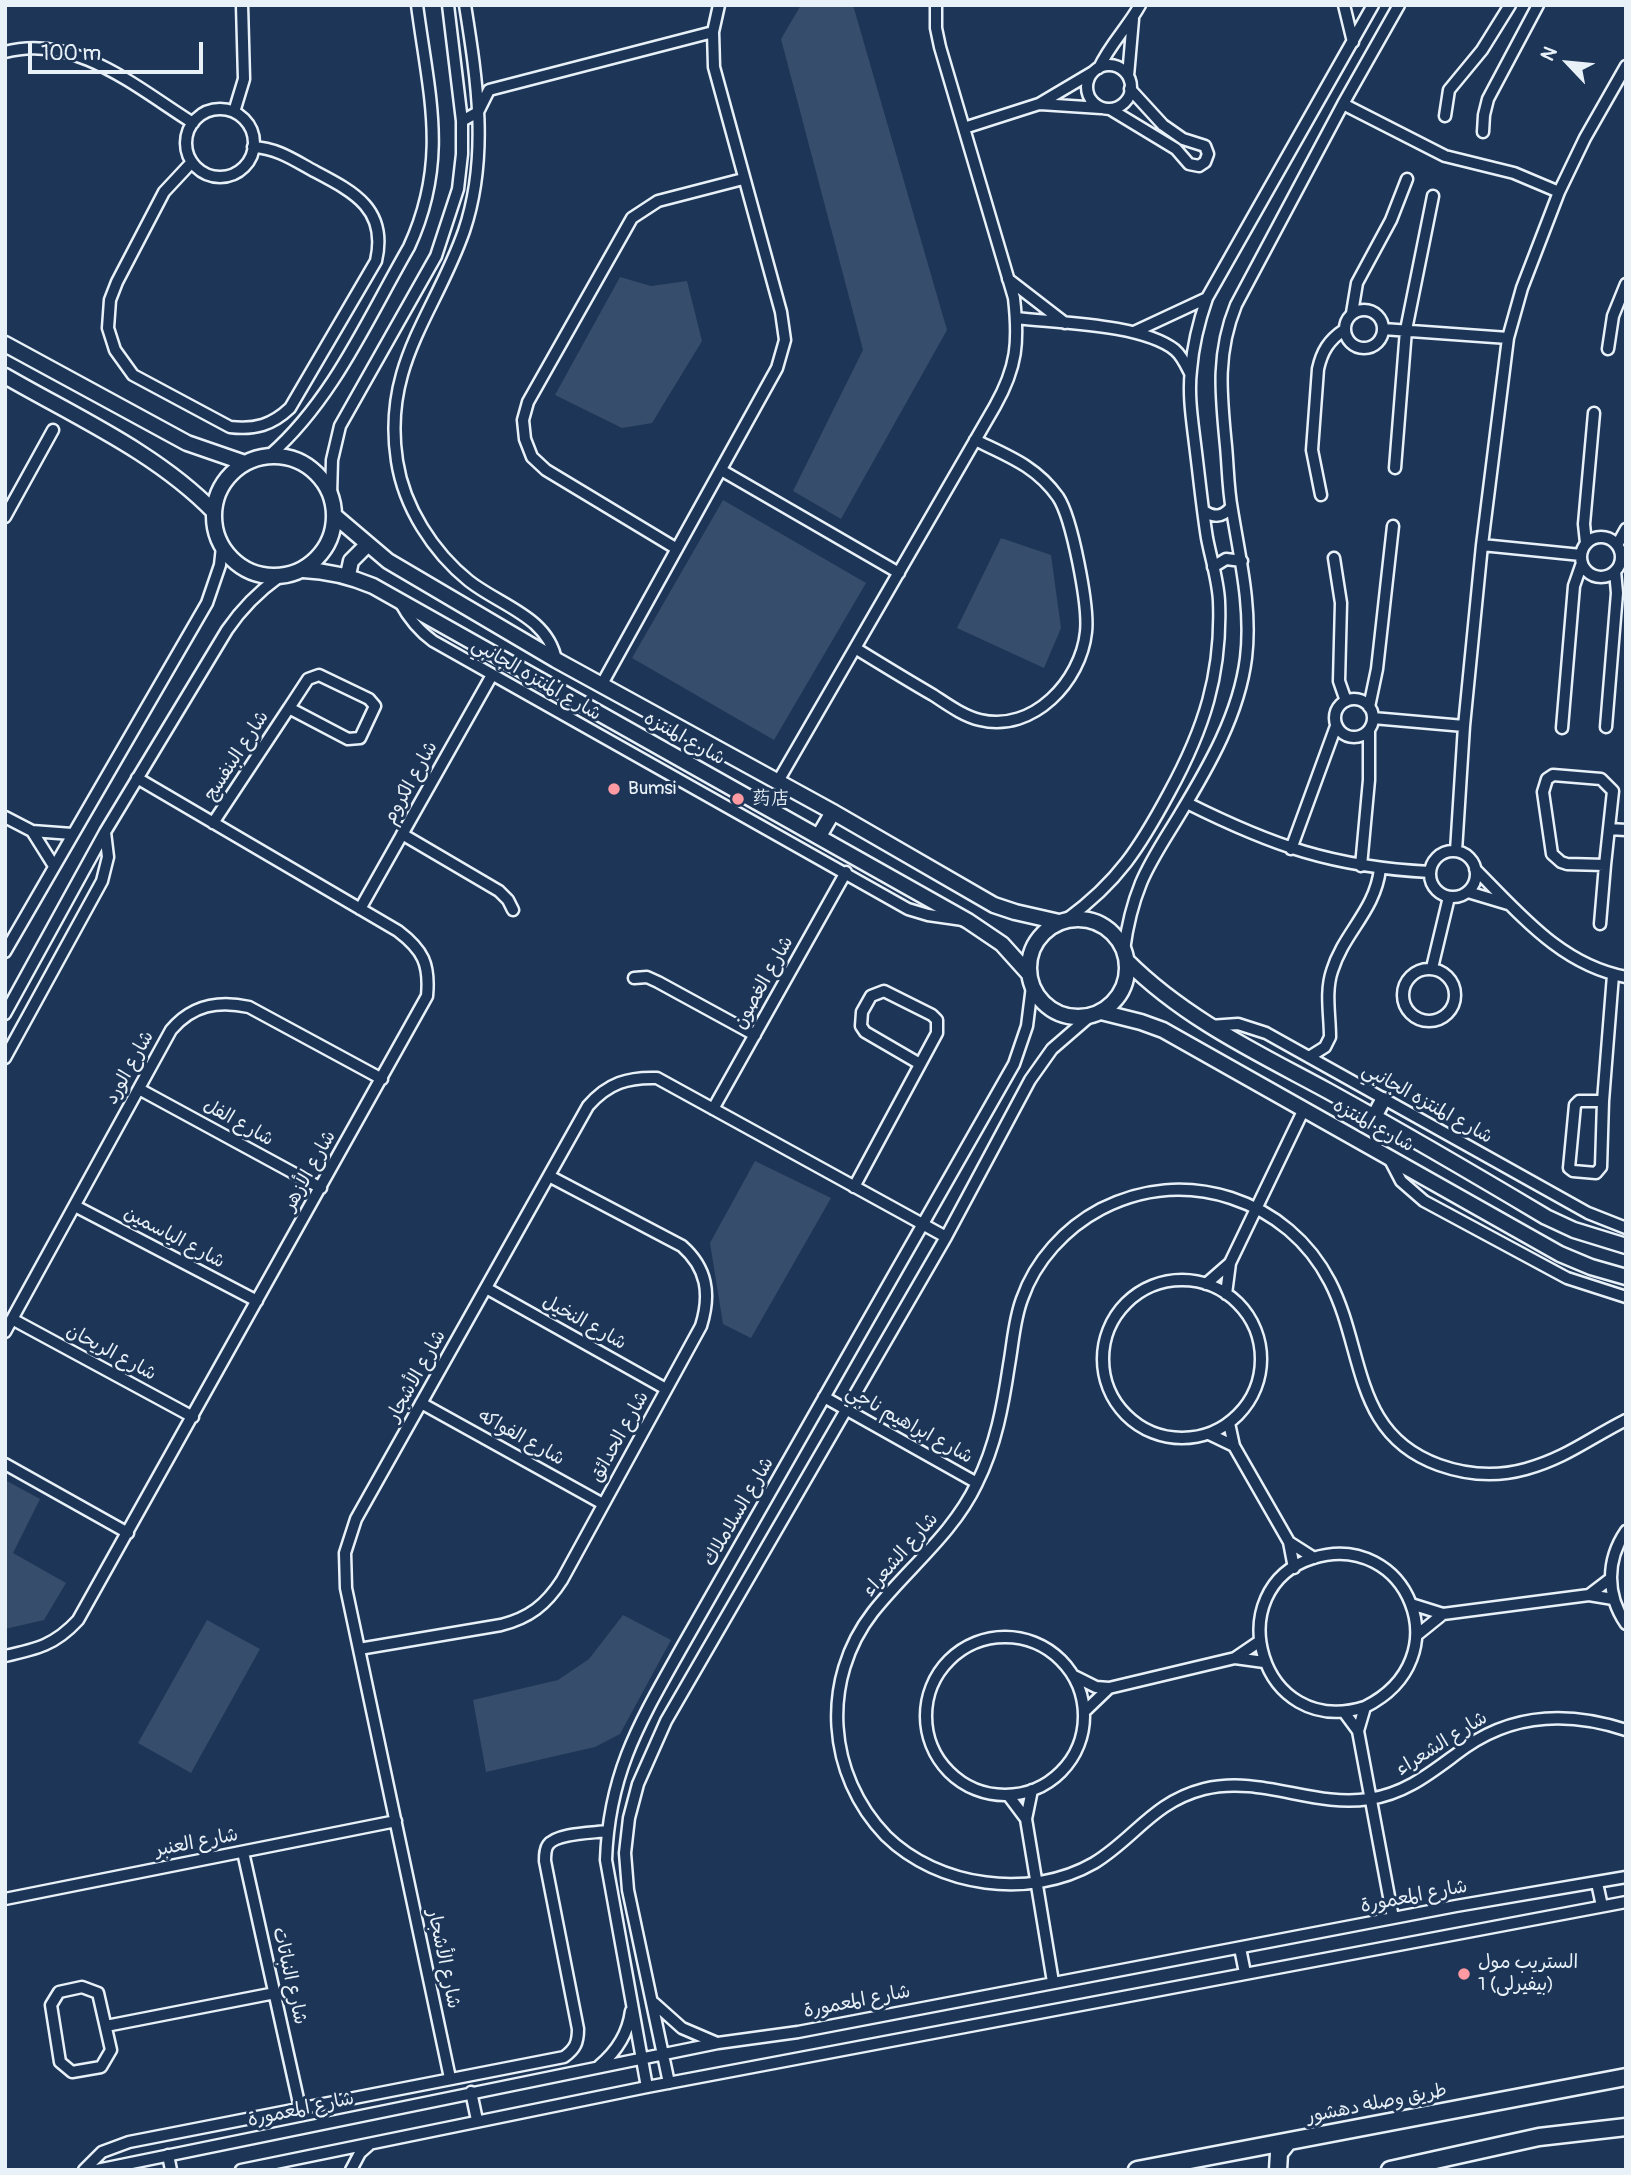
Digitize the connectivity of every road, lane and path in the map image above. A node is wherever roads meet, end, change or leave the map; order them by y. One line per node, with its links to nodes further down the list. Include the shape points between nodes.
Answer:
1 (242, 5): 27 (street, via 244,79)
2 (417, 5): 62 (street, via 434,129 432,178 419,225 320,401)
3 (448, 5): 19 (street)
4 (465, 5): 21 (street)
5 (719, 5): 14 (street)
6 (936, 5): 32 (street, via 940,47)
7 (1140, 5): 13 (street)
8 (1344, 5): 15 (street)
9 (1373, 5): 15 (street)
10 (1399, 5): 25 (street)
11 (1510, 5): 29 (street, via 1449,90)
12 (1538, 5): 33 (street, via 1488,99)
13 (1133, 19): 18 (street); 20 (street)
14 (713, 32): 23 (street); 38 (street, via 714,67)
15 (1353, 41): 46 (street)
16 (5, 52): 31 (street, via 44,48 76,54)
17 (1626, 66): 40 (street)
18 (1096, 70): 20 (street, via 1112,65); 24 (street); 26 (street, via 1087,85 1088,93)
19 (455, 71): 21 (street); 30 (street)
20 (1128, 76): 22 (street)
21 (477, 77): 23 (street); 28 (street)
22 (1130, 89): 26 (street, via 1124,103); 34 (street, via 1154,118)
23 (489, 90): 28 (street)
24 (1039, 104): 26 (street); 32 (street)
25 (1343, 104): 40 (street, via 1445,156 1514,173); 68 (street, via 1229,321 1220,376)
26 (1106, 108): 36 (street)
27 (234, 112): 31 (street, via 207,111); 35 (street, via 247,123)
28 (478, 112): 30 (street); 45 (street, via 480,142 473,199 460,241)
29 (1445, 116)
30 (462, 121): 44 (street, via 458,189 436,256)
31 (192, 122): 37 (street, via 186,142)
32 (964, 128): 42 (street)
33 (1483, 132)
34 (1183, 139): 36 (street); 36 (street, via 1205,146 1205,162 1189,164)
35 (253, 147): 37 (street, via 245,165 229,175 208,175); 37 (street, via 281,153 353,192 372,212 379,239 376,261 290,408 263,426 230,427 133,375 111,340 108,316 116,285 164,192)
36 (1176, 149)
37 (192, 162)
38 (743, 179): 65 (street, via 785,340 777,368); 80 (street, via 658,201 632,218 537,384 523,420 532,457 546,470)
39 (1407, 179): 47 (street, via 1357,284)
40 (1559, 192): 54 (street)
41 (1433, 195): 52 (street)
42 (1008, 278): 48 (street); 49 (street)
43 (1626, 284): 56 (street, via 1613,316)
44 (419, 288): 45 (street); 66 (street, via 340,426 332,460)
45 (434, 295): 92 (street, via 399,380 396,455 405,490 415,515 447,560 470,582 547,634)
46 (1207, 298): 53 (street); 57 (street)
47 (1352, 313): 50 (street, via 1370,310 1380,317); 51 (street)
48 (1016, 318): 49 (street); 61 (street, via 1014,365)
49 (1066, 324): 53 (street)
50 (1383, 329): 51 (street, via 1378,343 1364,349 1350,344); 52 (street)
51 (1344, 330): 67 (street, via 1327,345 1318,369 1312,450)
52 (1406, 330): 54 (street); 64 (street)
53 (1133, 332): 57 (street, via 1173,349)
54 (1508, 338): 77 (street)
55 (5, 344): 63 (street, via 187,443)
56 (1608, 349)
57 (1190, 373): 69 (street)
58 (5, 376): 70 (street, via 157,463)
59 (1594, 413): 75 (street)
60 (54, 430): 72 (street)
61 (975, 440): 87 (street); 91 (street, via 1028,466 1052,490 1069,520 1086,611 1086,632 1072,673 1059,691 1025,718 980,720)
62 (270, 455): 63 (street); 66 (street, via 286,456 313,469)
63 (244, 463): 70 (street, via 223,484)
64 (1395, 468)
65 (720, 470): 80 (street); 87 (street)
66 (331, 495): 71 (street)
67 (1321, 495)
68 (1231, 507): 69 (street, via 1219,516); 83 (street)
69 (1204, 511): 84 (street)
70 (214, 512): 79 (street)
71 (335, 516): 76 (street, شارع المنتزه); 85 (street, via 331,538 320,556)
72 (5, 517)
73 (1393, 526): 97 (street)
74 (1626, 529): 78 (street)
75 (1586, 543): 78 (street, via 1606,537); 82 (street)
76 (367, 545): 88 (street, via 355,554); 92 (street, شارع المنتزه)
77 (1482, 545): 82 (street); 101 (street)
78 (1617, 545): 86 (street, via 1620,558)
79 (222, 547): 89 (street, via 241,567); 115 (street, via 207,603)
80 (677, 549): 95 (street)
81 (1334, 558): 96 (street, via 1341,603 1339,681)
82 (1581, 559): 86 (street, via 1590,574); 103 (street, via 1574,586)
83 (1241, 561): 84 (street, via 1226,559); 107 (street, via 1247,625 1240,689 1217,749)
84 (1213, 567): 132 (street, via 1219,597 1216,667 1209,702 1181,771 1132,858 1102,891)
85 (303, 570): 88 (street, شارع المنتزه); 89 (street)
86 (1615, 571): 102 (street)
87 (899, 573): 91 (street)
88 (348, 575): 90 (street, شارع المنتزه)
89 (279, 577): 105 (street, via 238,614)
90 (400, 602): 93 (street, شارع المنتزه الجانبي, via 419,631); 94 (street, شارع المنتزه)
91 (855, 649): 106 (street)
92 (556, 660): 94 (street); 95 (street, شارع المنتزه)
93 (492, 675): 116 (street, شارع الكروم); 125 (street, شارع المنتزه الجانبي)
94 (544, 683): 117 (street, شارع المنتزه)
95 (602, 684): 106 (street, شارع المنتزه)
96 (1346, 701): 97 (street, via 1358,700); 100 (street, via 1337,709)
97 (1369, 707): 99 (street)
98 (289, 708): 98 (street, شارع البنفسج, via 352,740 360,738 375,706 319,675 308,678); 110 (street, شارع البنفسج)
99 (1373, 718): 101 (street); 104 (street)
100 (1336, 726): 104 (street, via 1351,737); 118 (street)
101 (1464, 726): 119 (street)
102 (1606, 727)
103 (1562, 728)
104 (1368, 730): 122 (street, via 1369,780)
105 (137, 778): 110 (street, شارع الأزهر); 114 (street)
106 (777, 783): 108 (street, شارع المنتزه)
107 (1187, 803): 118 (street); 136 (street, via 1142,881 1128,927)
108 (833, 811): 117 (street); 132 (street, شارع المنتزه, via 994,905)
109 (5, 817): 113 (street)
110 (214, 823): 130 (street, شارع الأزهر)
111 (1609, 829): 112 (street); 120 (street); 120 (street, via 1612,791 1608,784 1601,779 1553,775 1547,779 1543,792 1552,854 1567,864)
112 (1626, 830)
113 (32, 831): 115 (street); 121 (street)
114 (105, 832): 142 (street); 147 (street, via 108,857 102,881)
115 (72, 834): 121 (street)
116 (402, 834): 130 (street, شارع الكروم); 131 (street, via 499,891)
117 (819, 836): 133 (street, شارع المنتزه)
118 (1291, 849): 122 (street)
119 (1456, 851): 124 (street, via 1469,857); 126 (street, via 1438,856)
120 (1605, 864): 134 (street)
121 (54, 866): 135 (street)
122 (1361, 866): 123 (street)
123 (1380, 869): 126 (street); 146 (street, via 1372,900 1341,948 1331,973 1328,1044)
124 (1475, 869): 127 (street); 129 (street)
125 (846, 872): 133 (street, شارع المنتزه الجانبي, via 908,909); 145 (street, شارع الغصون)
126 (1430, 872): 128 (street, via 1435,889)
127 (1468, 892): 128 (street); 129 (street)
128 (1449, 897): 137 (street)
129 (1511, 905): 138 (street, via 1558,948)
130 (360, 909): 149 (street, شارع الأزهر, via 413,943 424,958 429,977 427,996)
131 (513, 910)
132 (1063, 920): 136 (street, via 1082,918 1108,928); 141 (street, via 1045,930 1035,943 1029,958)
133 (968, 921): 141 (street, شارع المنتزه, via 1002,944)
134 (1600, 924)
135 (5, 951)
136 (1126, 956): 143 (street, via 1125,983 1119,995); 144 (street, شارع المنتزه, via 1166,997)
137 (1432, 968): 137 (street, via 1411,975 1405,984 1405,1006 1421,1020 1442,1018 1455,1000 1451,979)
138 (1613, 975): 139 (street); 152 (street)
139 (1626, 977)
140 (634, 978): 145 (street, via 658,982)
141 (1030, 980): 143 (street, via 1042,1002 1058,1013 1076,1017); 164 (street, شارع السلاملاك, via 1027,1026 1014,1064)
142 (7, 1007)
143 (1095, 1014): 154 (street, شارع المنتزه, via 1163,1030); 166 (street, via 1065,1036 1040,1064)
144 (1210, 1026): 146 (street, شارع المنتزه الجانبي, via 1253,1027); 155 (street, شارع المنتزه)
145 (755, 1035): 153 (street, شارع الغصون)
146 (1308, 1057): 151 (street, شارع المنتزه الجانبي)
147 (5, 1058)
148 (919, 1064): 148 (street, via 937,1033 937,1020 891,993 877,992 862,1013 861,1026); 160 (street)
149 (382, 1079): 150 (street, شارع الورد, via 249,1007 217,1003 178,1022); 161 (street, شارع الأزهر)
150 (139, 1089): 161 (street, شارع الفل); 162 (street, شارع الورد)
151 (1383, 1100): 155 (street); 165 (street, شارع المنتزه الجانبي, via 1588,1213)
152 (1603, 1101): 152 (street, via 1601,1170 1571,1170 1576,1103)
153 (713, 1110): 158 (street, شارع الأشجار, via 657,1079 616,1083 598,1094); 160 (street, شارع الأشجار)
154 (1304, 1110): 156 (street, شارع المنتزه); 163 (street)
155 (1374, 1117): 157 (street, شارع المنتزه)
156 (1388, 1156): 159 (street, شارع المنتزه); 173 (street, via 1401,1181 1424,1201 1567,1278)
157 (1452, 1161): 159 (street); 167 (street, شارع المنتزه, via 1555,1221)
158 (549, 1176): 171 (street, شارع الأشجار); 177 (street, شارع الحدائق, via 682,1246 700,1268 706,1309)
159 (1438, 1184): 169 (street, شارع المنتزه, via 1560,1254)
160 (853, 1187): 164 (street, شارع الأشجار)
161 (321, 1188): 174 (street, شارع الأزهر)
162 (75, 1206): 174 (street, شارع الياسمين); 175 (street, شارع الورد)
163 (1257, 1208): 168 (street); 182 (street, شارع الشعراء, via 1301,1240 1318,1261 1332,1285 1382,1426 1404,1449 1457,1471 1493,1475 1551,1461); 187 (street, شارع الشعراء, via 1202,1191 1144,1193 1095,1212 1057,1242 1035,1271 1020,1303 995,1440)
164 (921, 1224): 166 (street, شارع الأشجار); 178 (street, شارع السلاملاك)
165 (1626, 1228)
166 (946, 1237): 180 (street)
167 (1626, 1247)
168 (1230, 1263): 170 (street); 172 (street)
169 (1626, 1277)
170 (1206, 1284): 172 (street); 184 (street, via 1184,1280 1143,1290 1113,1320 1102,1361 1110,1395 1135,1424 1171,1438)
171 (486, 1288): 177 (street, شارع النخيل); 179 (street, شارع الأشجار)
172 (1226, 1294): 183 (street, via 1254,1326 1260,1347 1255,1389)
173 (1626, 1297)
174 (257, 1301): 181 (street, شارع الأزهر)
175 (12, 1320): 176 (street, شارع الورد); 181 (street, شارع الريحان)
176 (5, 1332)
177 (666, 1389): 188 (street, شارع الحدائق)
178 (824, 1397): 180 (street, شارع ابراهيم ناجي); 218 (street, شارع السلاملاك, via 639,1723 620,1770)
179 (421, 1403): 188 (street, شارع الفواكه); 202 (street, شارع الأشجار, via 349,1535 344,1570)
180 (846, 1409): 187 (street, شارع ابراهيم ناجي); 230 (street, via 666,1721 638,1784 625,1853 628,1890)
181 (193, 1417): 190 (street, شارع الأزهر)
182 (1626, 1420)
183 (1229, 1423): 184 (street); 185 (street)
184 (1209, 1434): 185 (street)
185 (1234, 1446): 191 (street)
186 (5, 1464): 190 (street)
187 (977, 1483): 221 (street, شارع الشعراء, via 940,1540 889,1592 852,1646 837,1699 839,1746 857,1798 895,1844 923,1863 984,1883)
188 (603, 1504): 202 (street, شارع الحدائق, via 551,1597 528,1615 501,1626)
189 (1626, 1531): 194 (street, via 1612,1559)
190 (128, 1533): 203 (street, شارع الأزهر, via 68,1631 40,1648)
191 (1289, 1542): 192 (street); 193 (street)
192 (1314, 1558): 193 (street); 197 (street, via 1343,1555 1372,1562 1395,1579)
193 (1293, 1568): 201 (street, via 1266,1600)
194 (1610, 1579): 195 (street); 196 (street)
195 (1588, 1595): 196 (street); 198 (street)
196 (1613, 1599): 199 (street)
197 (1412, 1604): 198 (street); 200 (street)
198 (1443, 1614): 200 (street)
199 (1626, 1624)
200 (1417, 1635): 208 (street, via 1402,1679 1382,1699)
201 (1259, 1641): 204 (street); 205 (street)
202 (359, 1649): 217 (street, شارع الأشجار)
203 (5, 1656)
204 (1235, 1658): 205 (street); 207 (street)
205 (1264, 1662): 210 (street, via 1296,1700 1324,1711)
206 (1074, 1676): 207 (street); 209 (street); 214 (street, via 1048,1649 1010,1637 971,1644 940,1670 926,1716 937,1756 967,1786)
207 (1109, 1688): 209 (street)
208 (1365, 1707): 210 (street); 212 (street)
209 (1084, 1712): 213 (street, via 1082,1732 1070,1759 1050,1781)
210 (1344, 1712): 212 (street)
211 (1626, 1730): 215 (street, شارع الشعراء, via 1566,1718 1532,1719 1499,1728 1420,1781)
212 (1358, 1731): 215 (street)
213 (1032, 1790): 214 (street); 216 (street)
214 (1007, 1795): 216 (street)
215 (1371, 1799): 221 (street, شارع الشعراء, via 1317,1798 1264,1787 1209,1787 1158,1809 1094,1863); 226 (street)
216 (1026, 1819): 221 (street)
217 (396, 1821): 219 (street, شارع العنبر); 241 (street, شارع الأشجار)
218 (607, 1831): 232 (street, شارع السلاملاك, via 608,1879); 238 (street, via 560,1837 546,1848 578,2040 564,2057)
219 (243, 1852): 223 (street, شارع العنبر); 231 (street, شارع النباتات)
220 (1626, 1877): 222 (street, شارع المعمورة)
221 (1037, 1882): 229 (street)
222 (1597, 1882): 225 (street); 226 (street, شارع المعمورة)
223 (5, 1899)
224 (1626, 1902): 225 (street)
225 (1602, 1906): 228 (street)
226 (1393, 1918): 227 (street, شارع المعمورة)
227 (1240, 1948): 228 (street); 229 (street, شارع المعمورة)
228 (1245, 1973): 243 (street)
229 (1053, 1982): 235 (street, شارع المعمورة, via 798,2032)
230 (650, 1988): 232 (street); 233 (street)
231 (275, 1993): 234 (street); 246 (street, شارع النباتات)
232 (631, 1999): 237 (street, شارع السلاملاك); 239 (street, via 622,2040)
233 (653, 2002): 235 (street, via 681,2028); 236 (street)
234 (106, 2026): 234 (street, via 98,1993 93,1990 82,1987 59,1992 54,1998 51,2012 60,2062 67,2070 101,2067 106,2062 111,2050)
235 (718, 2043): 236 (street, شارع المعمورة)
236 (663, 2056): 237 (street, شارع المعمورة); 243 (street)
237 (642, 2059): 239 (street, شارع المعمورة); 244 (street, شارع السلاملاك)
238 (532, 2064): 241 (street); 242 (street)
239 (598, 2068): 242 (street, شارع المعمورة)
240 (1626, 2077): 249 (main road, طريق وصله دهشور)
241 (450, 2078): 246 (street)
242 (535, 2079): 245 (street, شارع المعمورة)
243 (669, 2083): 244 (street)
244 (647, 2087): 247 (street)
245 (471, 2092): 247 (street); 251 (street, شارع المعمورة)
246 (300, 2108): 254 (street, via 129,2142 102,2152)
247 (477, 2120): 250 (street)
248 (1626, 2127): 261 (main road, via 1539,2137)
249 (1287, 2143): 252 (main road, طريق وصله دهشور); 260 (main road, via 1279,2153)
250 (370, 2144): 253 (street); 258 (street)
251 (169, 2155): 255 (street, شارع المعمورة); 256 (street)
252 (1208, 2163): 259 (main road, طريق وصله دهشور)
253 (261, 2169): 257 (street)
254 (84, 2170)
255 (97, 2170)
256 (172, 2170)
257 (241, 2170)
258 (351, 2170)
259 (1137, 2170)
260 (1279, 2170)
261 (1390, 2170)

